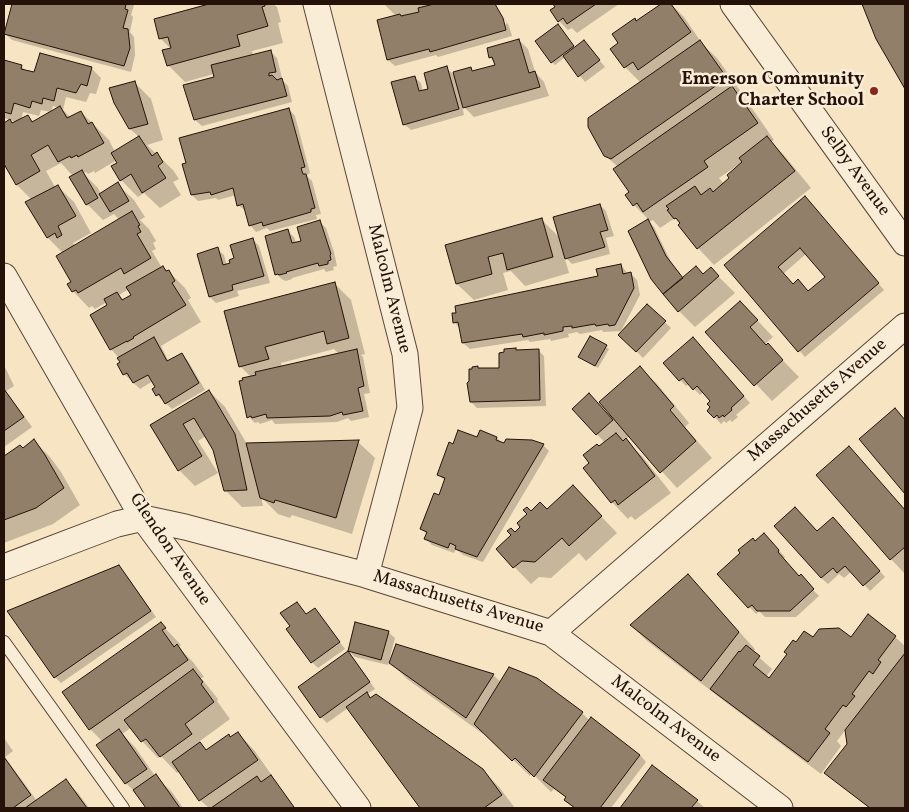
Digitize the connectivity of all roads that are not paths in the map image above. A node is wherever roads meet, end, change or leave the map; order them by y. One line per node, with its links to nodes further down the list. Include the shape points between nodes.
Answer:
1 (316, 4): 8 (street, Malcolm Avenue, via 407,372 410,408)
2 (734, 4): 3 (street, Selby Avenue)
3 (905, 244)
4 (4, 276): 6 (street, Glendon Avenue)
5 (905, 326): 9 (street, Massachusetts Avenue)
6 (143, 518): 7 (street, Massachusetts Avenue, via 117,524); 8 (street, Massachusetts Avenue); 12 (street, Glendon Avenue)
7 (4, 567)
8 (366, 575): 9 (street, Massachusetts Avenue)
9 (550, 633): 13 (street, Malcolm Avenue)
10 (5, 645): 11 (lane)
11 (123, 808)
12 (358, 808)
13 (780, 808)

